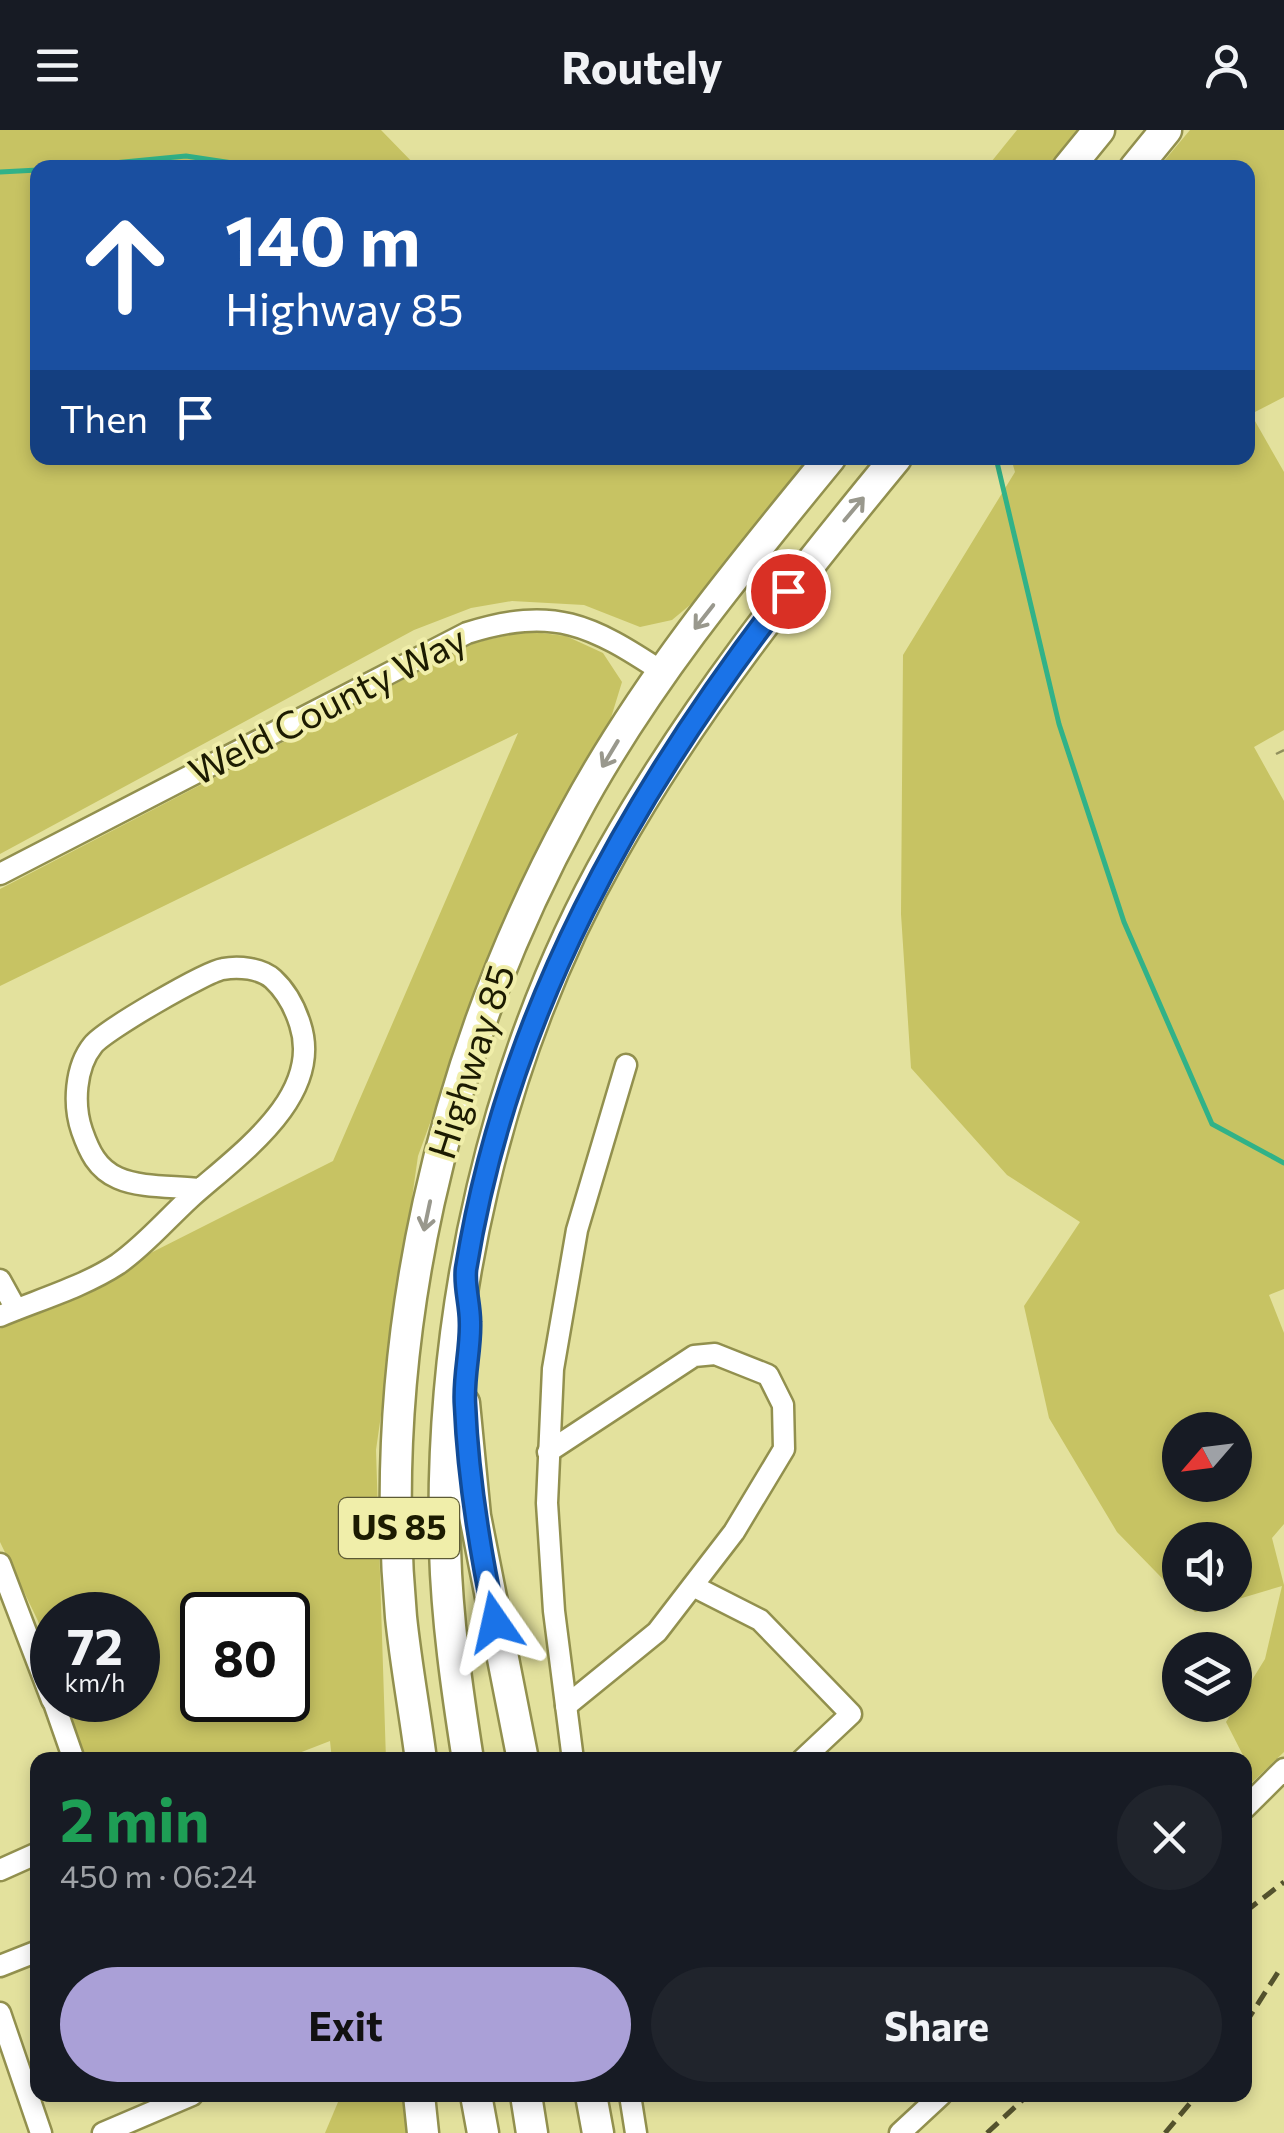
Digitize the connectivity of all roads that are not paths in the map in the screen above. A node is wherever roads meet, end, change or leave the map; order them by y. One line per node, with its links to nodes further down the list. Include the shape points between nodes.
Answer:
1 (1098, 130): 3 (highway)
2 (1166, 130): 4 (highway)
3 (1074, 160)
4 (1142, 160)
5 (825, 465): 7 (highway, Highway 85 / US 85, one-way to 7)
6 (890, 465): 9 (highway, Highway 85 / US 85, one-way to 6, via 611,853 708,697)
7 (664, 673): 8 (street, Weld County Way, via 623,646 560,621 507,621 467,633); 9 (highway, via 676,688 677,710 592,856 563,920); 18 (highway, Highway 85 / US 85, one-way to 18, via 574,812 532,893 440,1151 402,1363)
8 (0, 874)
9 (558, 965): 12 (highway, Highway 85 / US 85, via 523,1048)
10 (626, 1065): 15 (street, via 577,1230 553,1369)
11 (200, 1189): 11 (street, via 270,1124 304,1068 305,1038 294,1006 271,977 250,968 221,969 129,1018 92,1046 80,1070 80,1123 100,1167 120,1179); 14 (street, via 118,1264)
12 (465, 1274): 25 (highway, Highway 85 / US 85, via 446,1460 445,1550); 26 (highway, via 470,1322 464,1402 476,1516)
13 (0, 1280): 14 (street)
14 (8, 1312)
15 (548, 1452): 17 (street, via 694,1356 714,1354 768,1375 783,1405 784,1449); 20 (street, via 554,1611)
16 (0, 1564): 19 (street)
17 (693, 1586): 20 (street, via 657,1632); 28 (street, via 760,1620 851,1714)
18 (401, 1616): 23 (highway); 24 (highway, Highway 85 / US 85)
19 (30, 1642)
20 (566, 1706): 27 (street)
21 (60, 1722): 22 (street)
22 (71, 1752)
23 (400, 1752)
24 (420, 1752)
25 (467, 1752)
26 (521, 1752)
27 (572, 1752)
28 (811, 1752)
29 (1284, 1769): 30 (street)
30 (1252, 1801)
31 (30, 1856): 32 (street)
32 (0, 1870)
33 (30, 1954): 34 (street)
34 (0, 1966)
35 (0, 2012): 36 (street)
36 (30, 2101)
37 (30, 2102): 45 (street)
38 (175, 2102): 46 (street)
39 (420, 2102): 47 (highway)
40 (477, 2102): 48 (highway)
41 (527, 2102): 49 (highway)
42 (592, 2102): 50 (highway)
43 (631, 2102): 51 (street)
44 (933, 2102): 52 (street)
45 (41, 2133)
46 (102, 2133)
47 (423, 2133)
48 (482, 2133)
49 (532, 2133)
50 (598, 2133)
51 (636, 2133)
52 (900, 2133)

